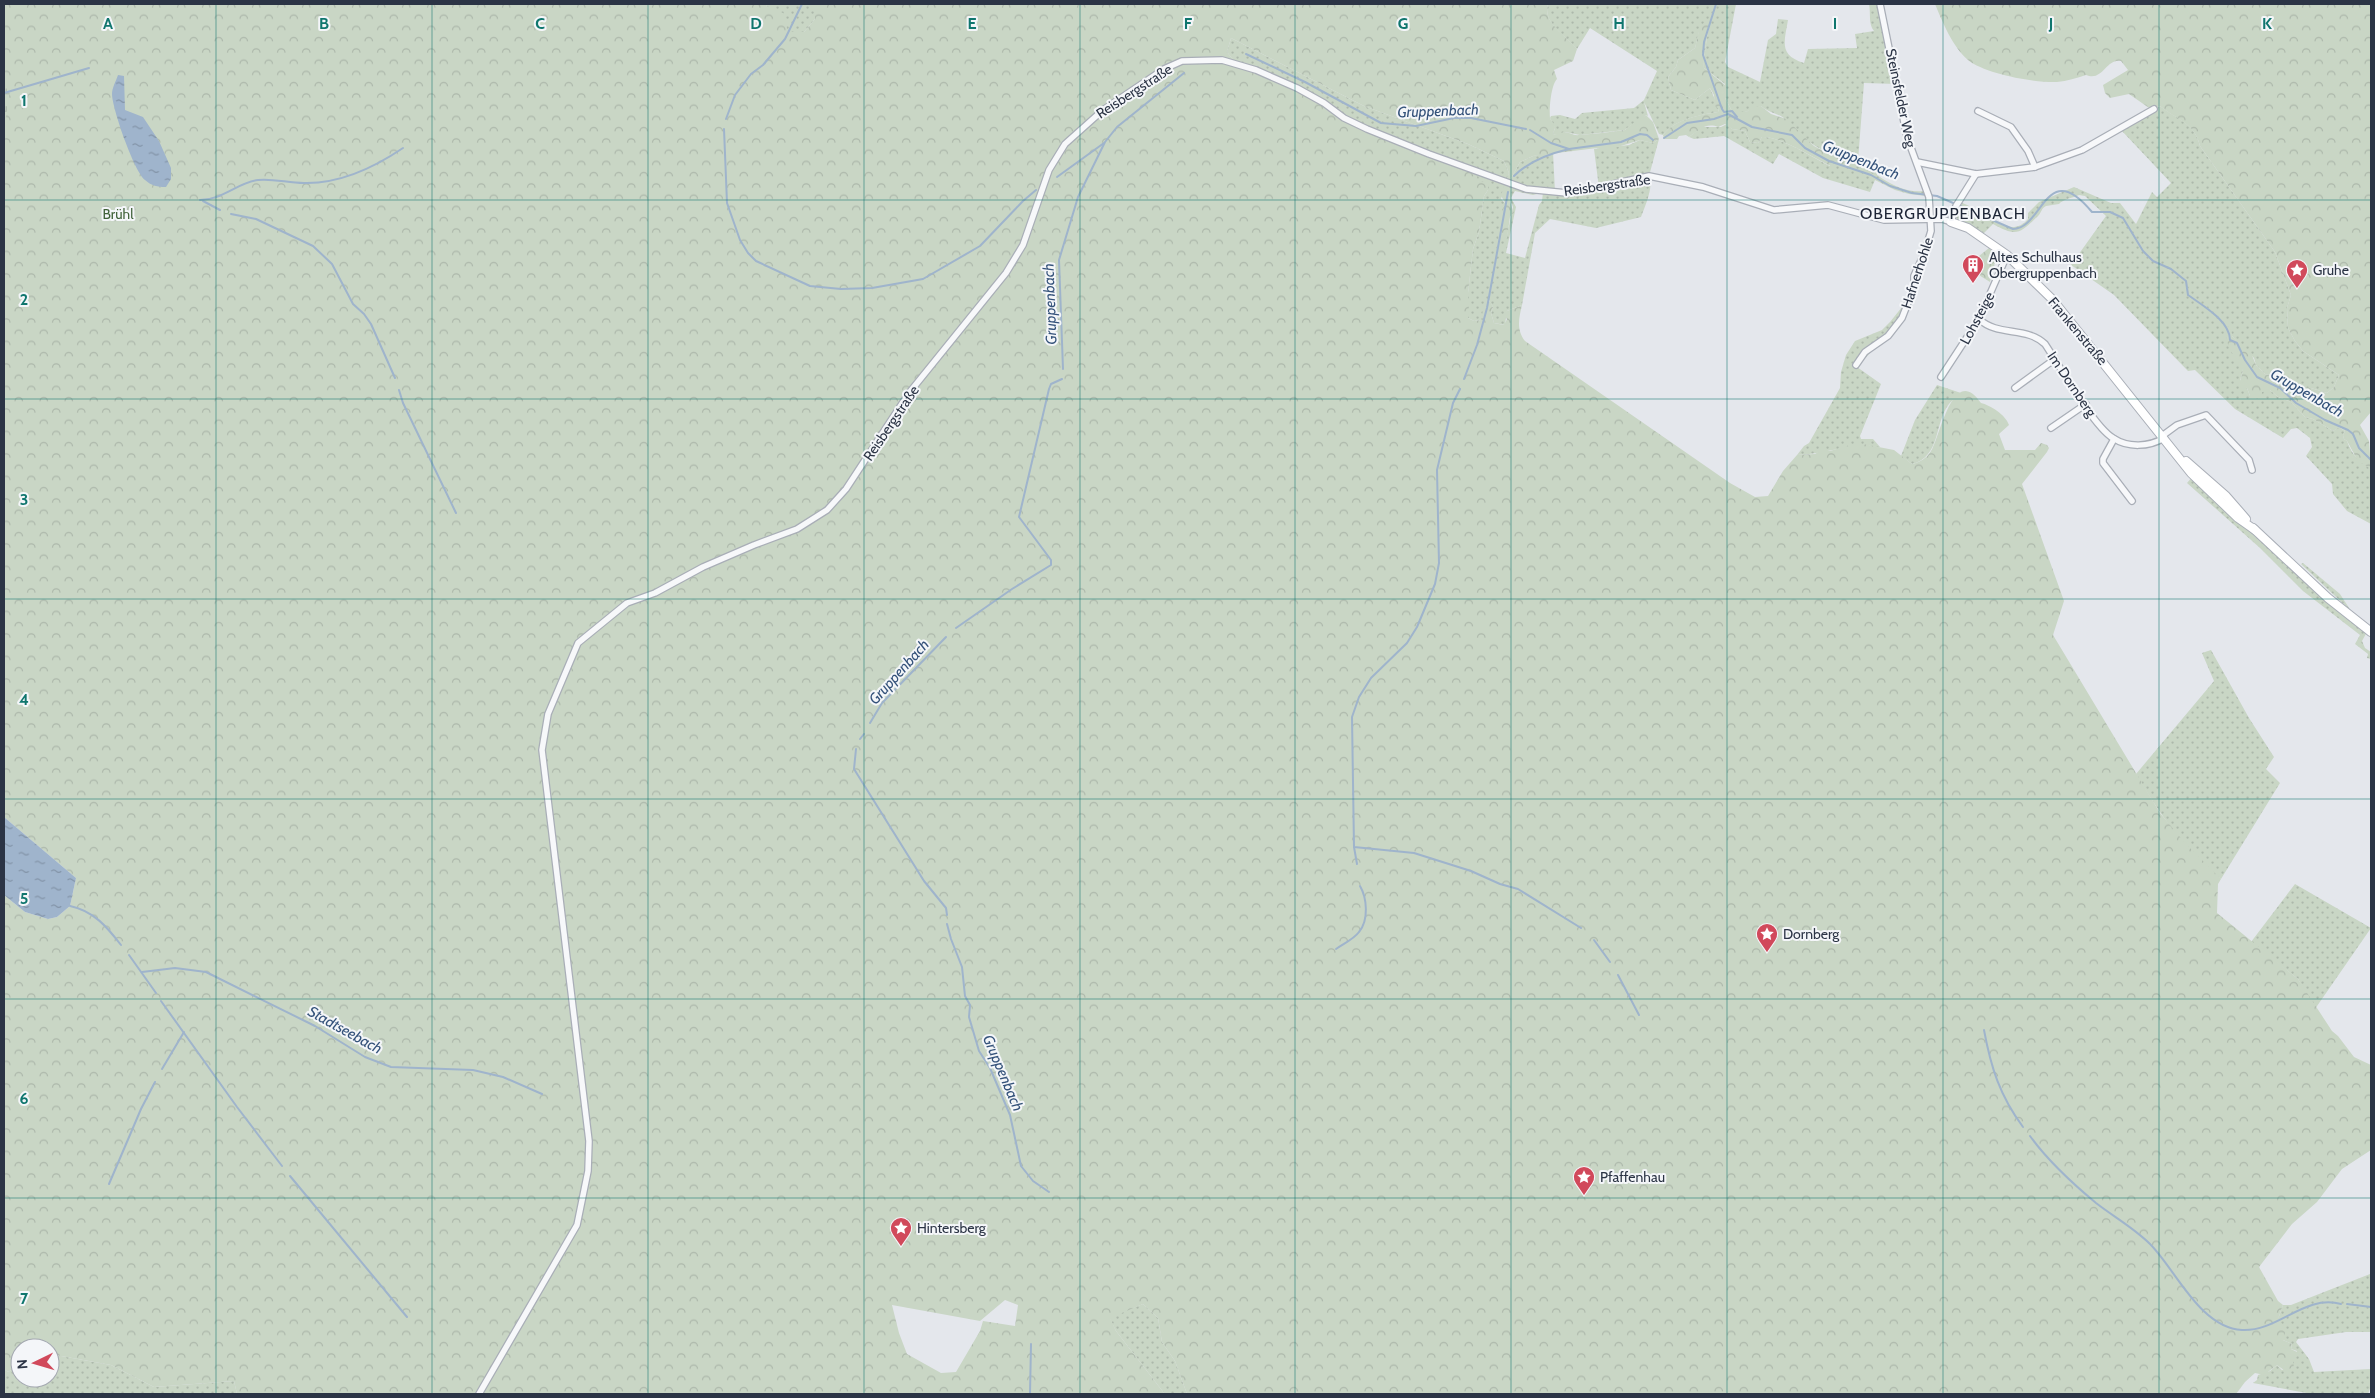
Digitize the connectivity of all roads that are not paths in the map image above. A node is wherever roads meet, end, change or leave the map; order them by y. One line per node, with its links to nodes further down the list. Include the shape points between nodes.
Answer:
1 (1880, 4): 4 (street, Steinsfelder Weg, via 1907,137)
2 (2154, 109): 5 (street, via 2082,150)
3 (1978, 111): 5 (street, via 2011,127)
4 (1917, 162): 6 (street); 7 (street, Steinsfelder Weg, via 1928,194)
5 (2035, 167): 6 (street)
6 (1976, 174): 8 (street, via 1957,203)
7 (1932, 220): 8 (street, Frankenstraße); 12 (street, Hafnerhohle, via 1902,318 1888,336 1865,352); 22 (street, Reisbergstraße, via 1884,220 1828,205 1774,210 1703,187 1649,176 1582,191 1526,188 1367,129 1297,88 1256,70 1222,60 1182,61 1164,69 1103,110 1065,144 1049,170 1023,244 1006,272 909,393 846,489 827,510 798,529 703,567 655,593 627,603 578,643 548,714 542,750 589,1141 588,1171 577,1224)
8 (1951, 222): 9 (street, Frankenstraße, via 1968,228)
9 (2007, 255): 10 (street, Lohsteige); 17 (street, Frankenstraße, via 2052,299)
10 (1979, 319): 11 (street, Im Dornberg, via 1992,328 2039,338); 13 (street, Lohsteige)
11 (2055, 359): 14 (street); 15 (street, Im Dornberg)
12 (1856, 366)
13 (1941, 377)
14 (2015, 388)
15 (2086, 404): 16 (street); 18 (street, Im Dornberg, via 2100,427)
16 (2051, 428)
17 (2163, 437): 18 (street, via 2148,445); 19 (street, via 2177,426 2206,415 2249,460); 21 (street, Frankenstraße, via 2191,473 2238,518)
18 (2114, 439): 20 (street, via 2103,463)
19 (2252, 470)
20 (2132, 501)
21 (2371, 632)
22 (479, 1394)

